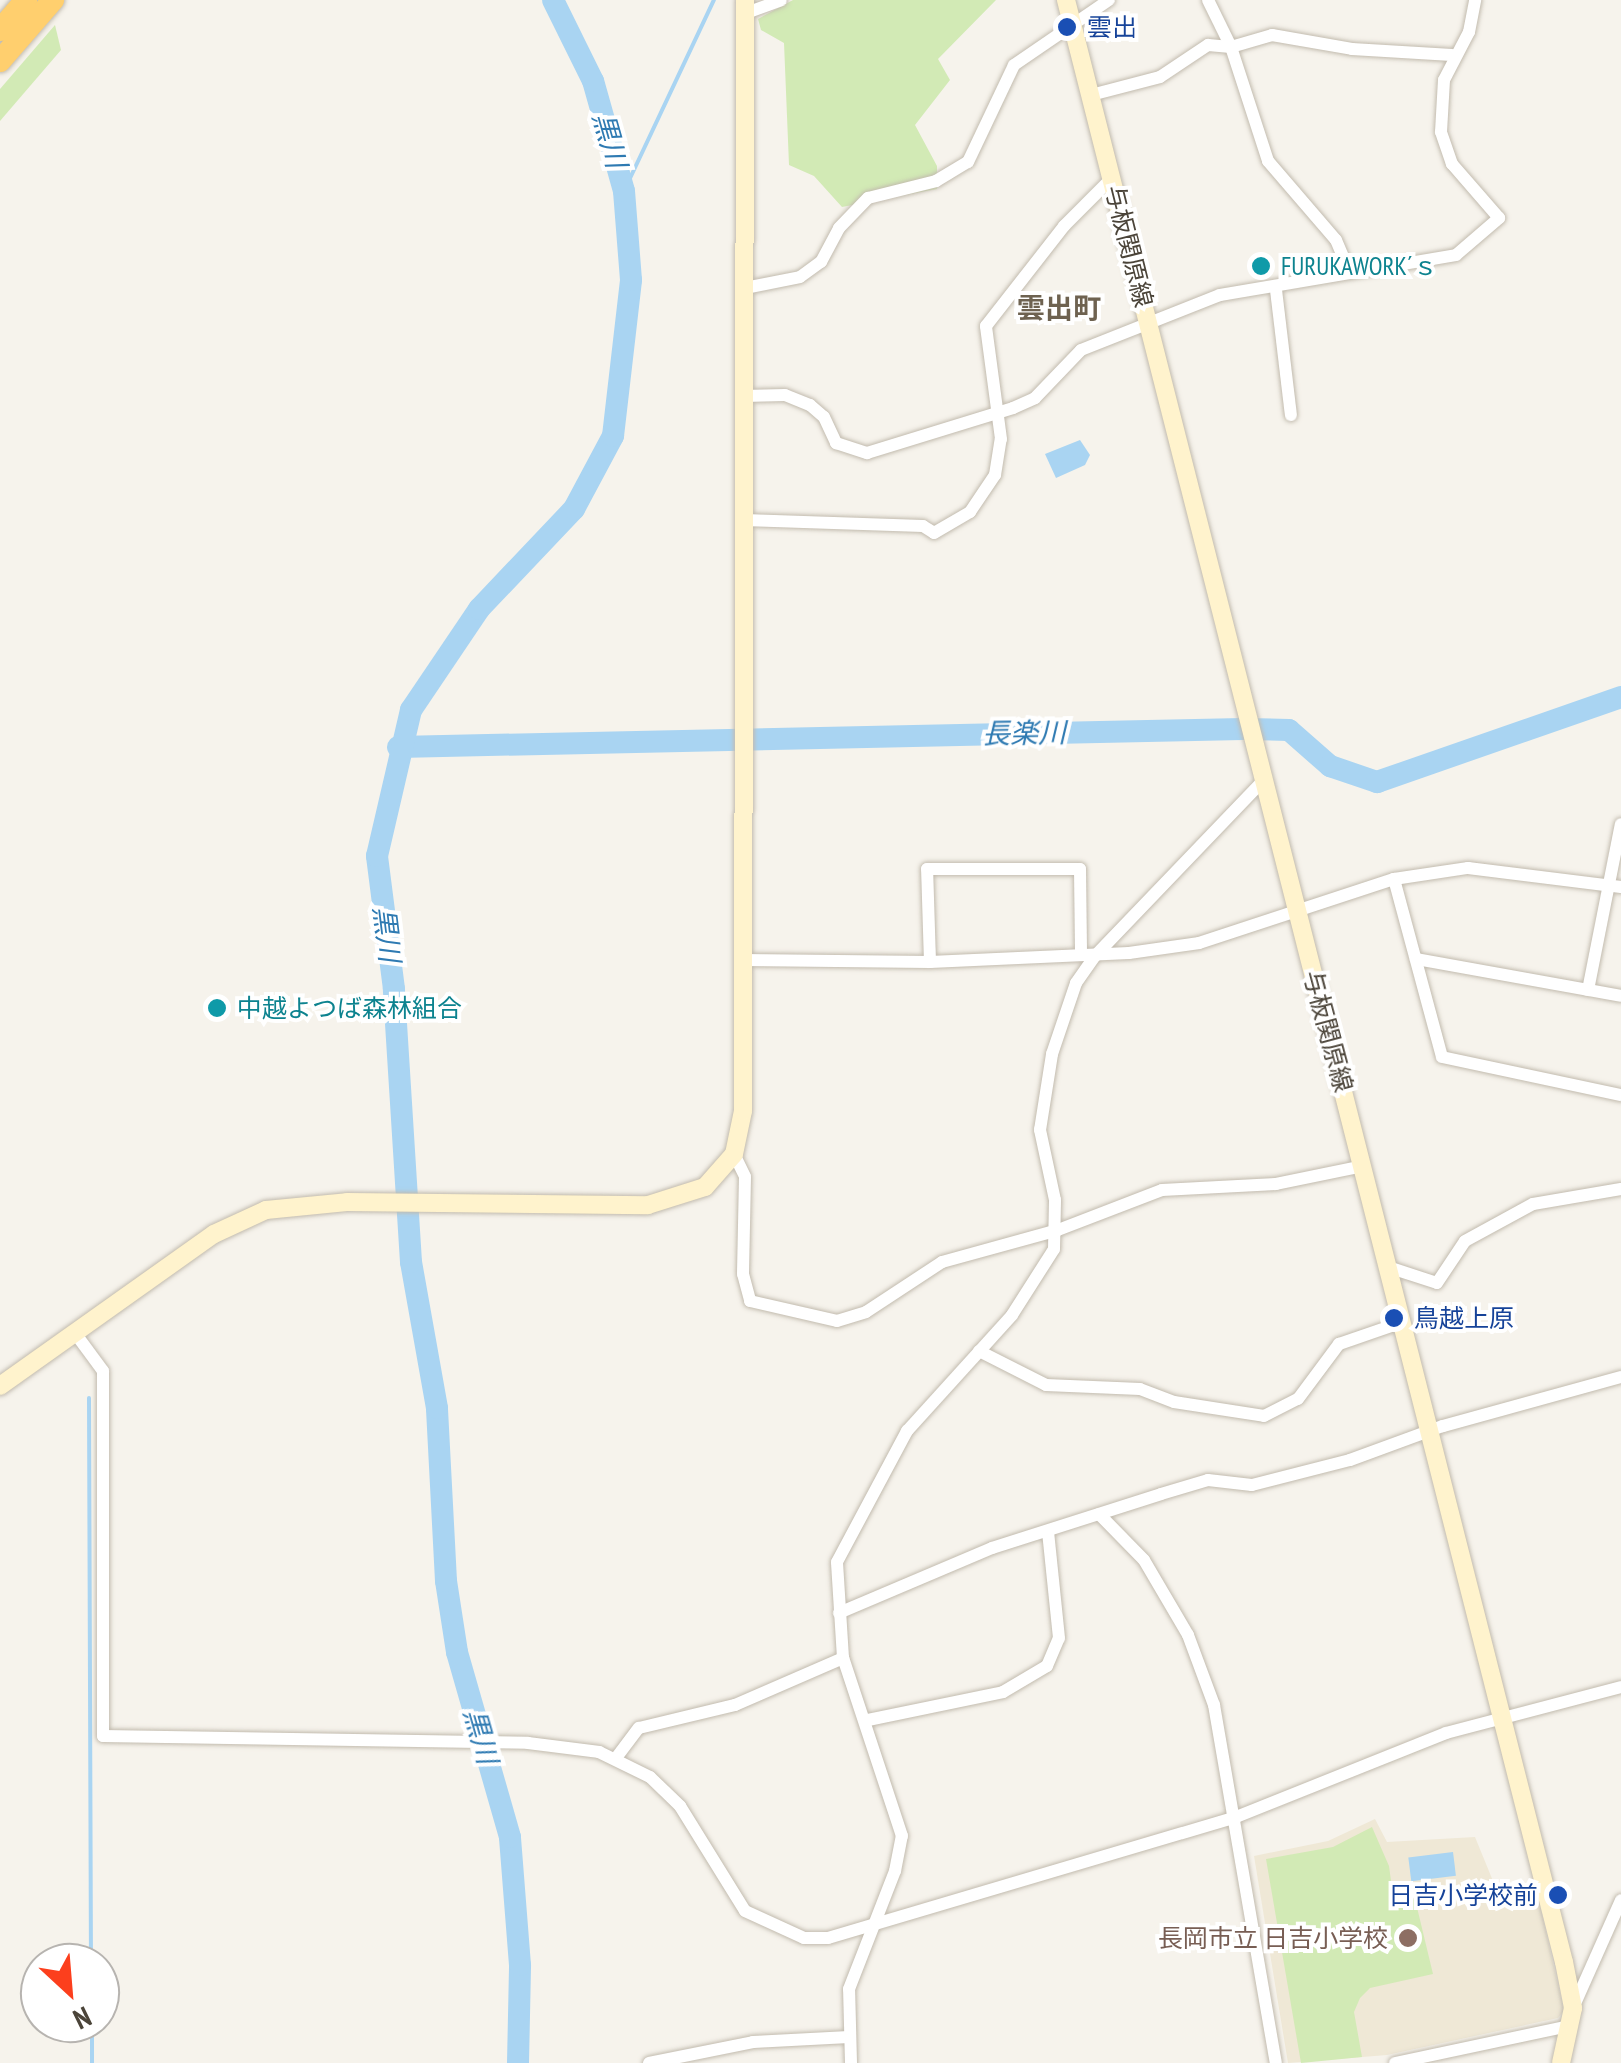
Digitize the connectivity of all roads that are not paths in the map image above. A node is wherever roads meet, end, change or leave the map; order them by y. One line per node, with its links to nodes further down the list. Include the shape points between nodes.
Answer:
1 (26, 0): 10 (highway)
2 (53, 0): 13 (highway)
3 (780, 0): 8 (street)
4 (1066, 0): 9 (main road, 与板関原線)
5 (1109, 0): 9 (street)
6 (1208, 0): 11 (street)
7 (1475, 0): 12 (street, via 1469,32)
8 (746, 7): 17 (main road)
9 (1073, 29): 14 (main road, 与板関原線); 17 (street, via 1014,65 968,162 936,180 868,198 839,228 820,262 800,277)
10 (0, 30)
11 (1231, 47): 12 (street, via 1283,34 1352,49); 14 (street, via 1208,45 1160,76); 16 (street, via 1268,161 1336,240)
12 (1452, 56): 16 (street, via 1444,80 1444,146 1499,218 1477,243 1438,262)
13 (0, 61)
14 (1091, 95): 15 (main road, 与板関原線)
15 (1112, 179): 19 (main road, 与板関原線); 21 (street, via 1064,226 986,326)
16 (1349, 271): 18 (street)
17 (744, 288): 20 (main road)
18 (1276, 290): 19 (street, via 1220,295); 22 (street)
19 (1148, 324): 21 (street, via 1081,350 1035,398); 24 (main road, 与板関原線)
20 (743, 396): 21 (street, via 785,394 810,404 836,444 855,454); 23 (main road)
21 (996, 412): 23 (street, via 995,475 979,502 946,530)
22 (1291, 415)
23 (744, 520): 31 (main road)
24 (1264, 780): 28 (main road, 与板関原線); 29 (street)
25 (1621, 824): 27 (street)
26 (1394, 879): 27 (street, via 1498,867); 28 (street); 30 (street)
27 (1615, 885): 33 (street)
28 (1297, 912): 29 (street, via 1198,943); 37 (main road, 与板関原線)
29 (1088, 955): 32 (street); 32 (street, via 1080,869 927,869); 39 (street, via 1052,1054 1040,1130)
30 (1416, 958): 33 (street); 35 (street, via 1442,1057)
31 (744, 960): 32 (street); 36 (main road, via 743,1110)
32 (930, 962)
33 (1588, 990): 34 (street)
34 (1621, 996)
35 (1621, 1094)
36 (734, 1154): 39 (street, via 745,1177 743,1274 756,1307 852,1319 942,1262); 42 (main road, via 705,1187 664,1202 381,1202 294,1206 239,1220)
37 (1364, 1166): 39 (street, via 1276,1184 1162,1190); 40 (main road, 与板関原線)
38 (1621, 1189): 40 (street, via 1532,1204 1465,1242 1437,1284)
39 (1058, 1230): 43 (street, via 1042,1273)
40 (1390, 1268): 41 (main road, 与板関原線)
41 (1403, 1322): 43 (street, via 1339,1344 1298,1399 1264,1416 1174,1402 1140,1388 1046,1384); 46 (main road, 与板関原線)
42 (75, 1333): 45 (main road); 54 (street, via 103,1371 103,1736 528,1743 572,1745)
43 (980, 1351): 49 (street, via 907,1430 844,1540 834,1580)
44 (1621, 1377): 46 (street)
45 (0, 1386)
46 (1431, 1431): 47 (street, via 1252,1485 1208,1480); 52 (main road, 与板関原線)
47 (1099, 1514): 48 (street); 55 (street, via 1144,1560 1188,1635 1214,1705)
48 (1048, 1532): 49 (street, via 992,1548); 53 (street, via 1059,1638 1046,1666 1003,1692)
49 (839, 1613): 50 (street)
50 (843, 1658): 53 (street); 54 (street, via 735,1705 639,1728)
51 (1621, 1687): 52 (street)
52 (1501, 1717): 55 (street); 58 (main road, 与板関原線)
53 (868, 1720): 57 (street, via 902,1836)
54 (616, 1758): 57 (street, via 680,1806 730,1893 762,1924 828,1938)
55 (1236, 1817): 57 (street); 62 (street)
56 (1621, 1900): 58 (street)
57 (873, 1923): 59 (street, via 849,1989)
58 (1571, 2017): 63 (street); 64 (main road, 与板関原線)
59 (849, 2037): 60 (street, via 753,2042); 61 (street)
60 (649, 2063)
61 (850, 2063)
62 (1276, 2063)
63 (1395, 2063)
64 (1562, 2063)

